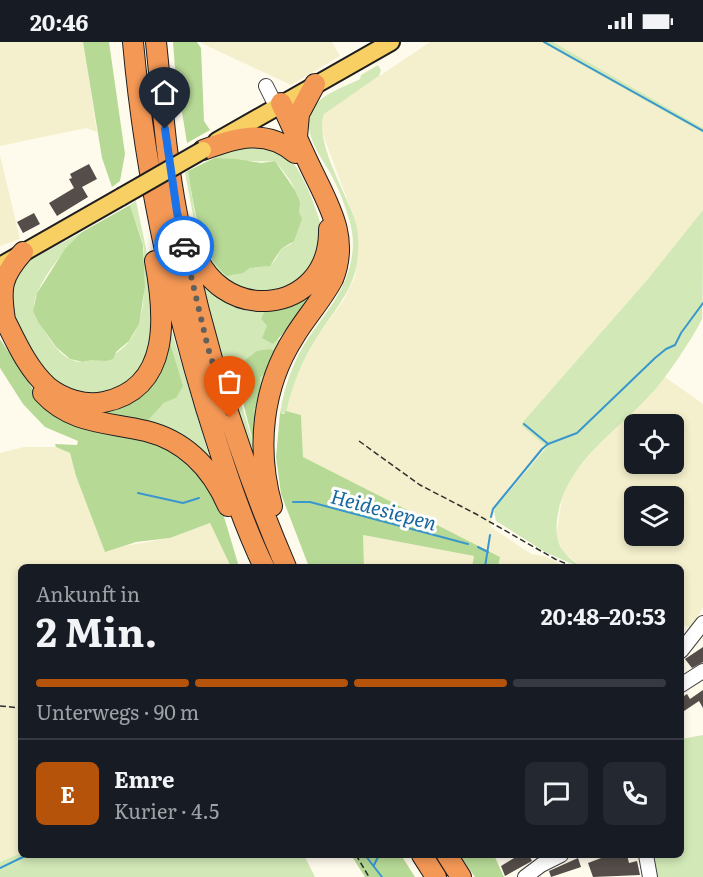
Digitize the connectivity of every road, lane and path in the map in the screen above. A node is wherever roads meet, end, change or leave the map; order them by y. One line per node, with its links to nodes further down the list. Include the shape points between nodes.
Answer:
1 (133, 42): 10 (highway)
2 (156, 42): 9 (highway)
3 (391, 42): 4 (main road)
4 (315, 84): 6 (main road); 7 (highway, via 299,114)
5 (266, 86): 6 (street)
6 (275, 106): 7 (highway); 8 (main road)
7 (296, 145): 8 (highway, via 265,137 225,142); 9 (highway, via 327,214 328,247 317,273 302,288 286,297 265,301 244,300 224,291 204,269 193,248 180,183); 17 (highway, via 332,210 340,247 337,268 327,290 280,362 264,423 268,493)
8 (203, 150): 11 (main road, bridge)
9 (168, 151): 16 (highway, via 177,212 208,348 255,491)
10 (147, 158): 13 (highway, via 142,194 159,281 161,324 159,350 145,377 127,393 102,402 80,402 62,396 39,377); 15 (highway, via 192,361 218,446)
11 (23, 252): 12 (main road); 13 (highway, via 1,284)
12 (0, 266)
13 (2, 318): 15 (highway, via 39,389 55,405 89,421 160,436 199,459)
14 (359, 441): 18 (path, via 420,485)
15 (261, 561)
16 (285, 564)
17 (294, 564)
18 (567, 564)
19 (703, 623): 20 (street)
20 (684, 647)
21 (703, 671): 22 (street)
22 (684, 683)
23 (0, 706): 24 (path)
24 (18, 708)
25 (358, 858): 30 (path)
26 (424, 858): 31 (highway)
27 (449, 858): 32 (highway)
28 (555, 858): 33 (street)
29 (647, 858): 34 (street)
30 (369, 877)
31 (436, 877)
32 (461, 877)
33 (525, 877)
34 (650, 877)

